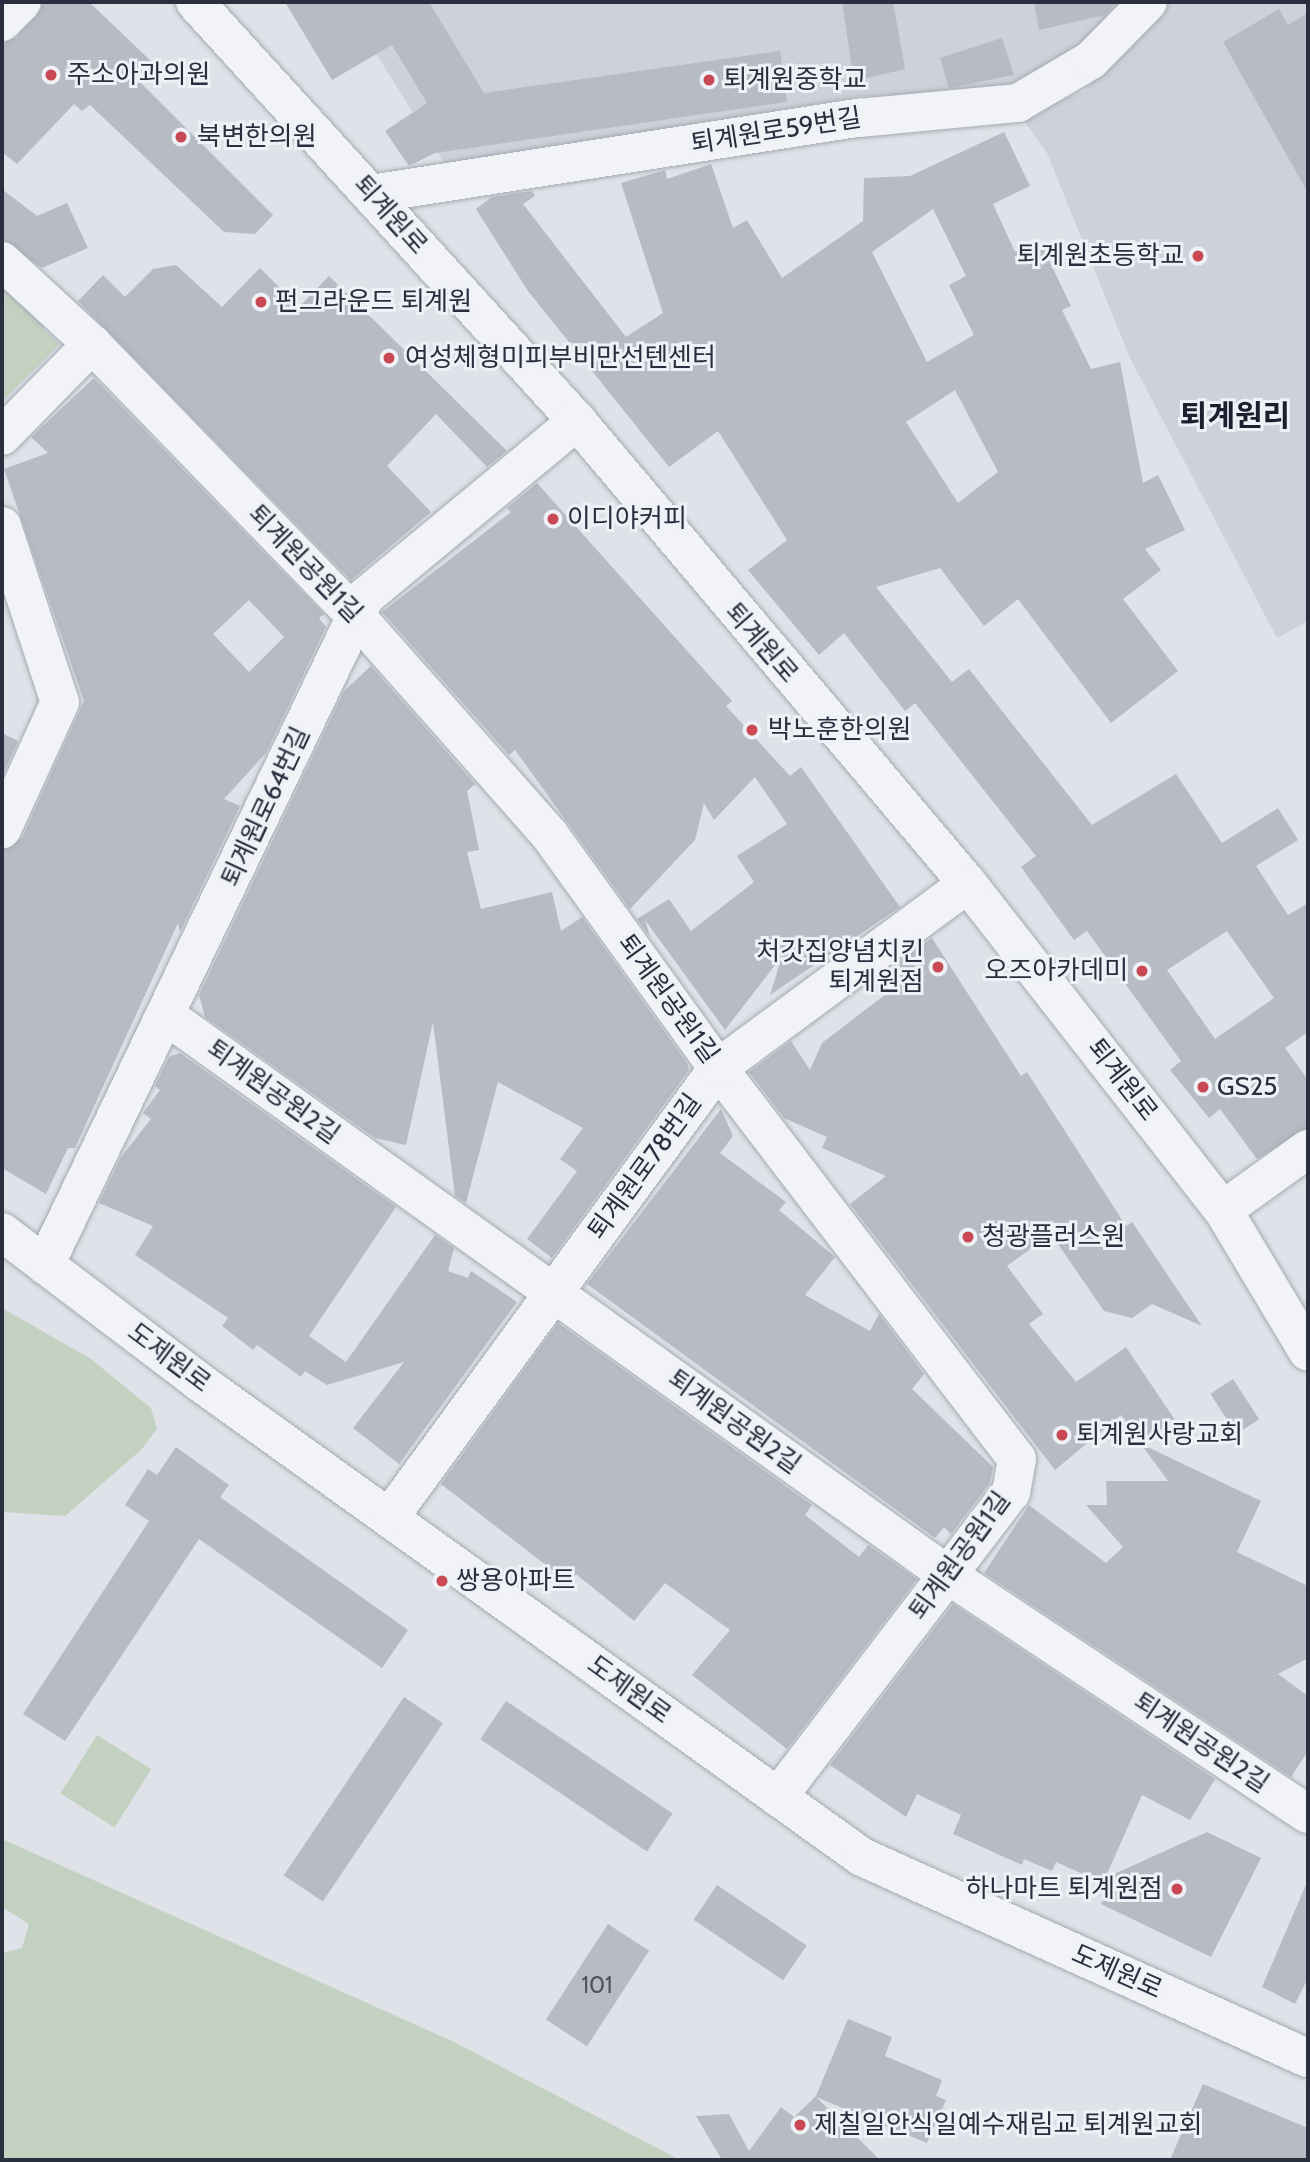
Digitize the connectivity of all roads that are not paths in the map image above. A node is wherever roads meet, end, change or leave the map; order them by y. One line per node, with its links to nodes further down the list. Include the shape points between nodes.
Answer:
1 (22, 2): 4 (street)
2 (195, 2): 5 (street, 퇴계원로)
3 (1148, 2): 5 (street, 퇴계원로59번길, via 1091,60 1018,103 859,118)
4 (2, 22)
5 (371, 194): 8 (street, 퇴계원로)
6 (2, 261): 7 (street, 퇴계원공원1길)
7 (92, 344): 9 (street); 11 (street, 퇴계원공원1길)
8 (577, 421): 11 (street, 퇴계원로64번길, via 365,597); 13 (street, 퇴계원로)
9 (2, 436)
10 (2, 526): 12 (street, via 60,702)
11 (356, 616): 14 (street, 퇴계원로64번길); 15 (street, 퇴계원공원1길, via 549,834)
12 (2, 829)
13 (968, 884): 15 (street, 퇴계원로78번길); 17 (street, 퇴계원로)
14 (168, 1017): 19 (street, 퇴계원로64번길); 20 (street, 퇴계원공원2길)
15 (718, 1068): 20 (street, 퇴계원로78번길); 23 (street, 퇴계원공원1길, via 1017,1459 1011,1492)
16 (1308, 1149): 17 (street)
17 (1223, 1210): 21 (street, 퇴계원로)
18 (2, 1232): 19 (street, 도제원로)
19 (45, 1265): 22 (street, 도제원로)
20 (554, 1293): 22 (street, 퇴계원로78번길); 23 (street, 퇴계원공원2길)
21 (1308, 1352)
22 (389, 1518): 24 (street, 도제원로)
23 (948, 1575): 24 (street, 퇴계원공원1길); 25 (street, 퇴계원공원2길)
24 (778, 1797): 26 (street, 도제원로, via 862,1857)
25 (1308, 1814)
26 (1308, 2058)

